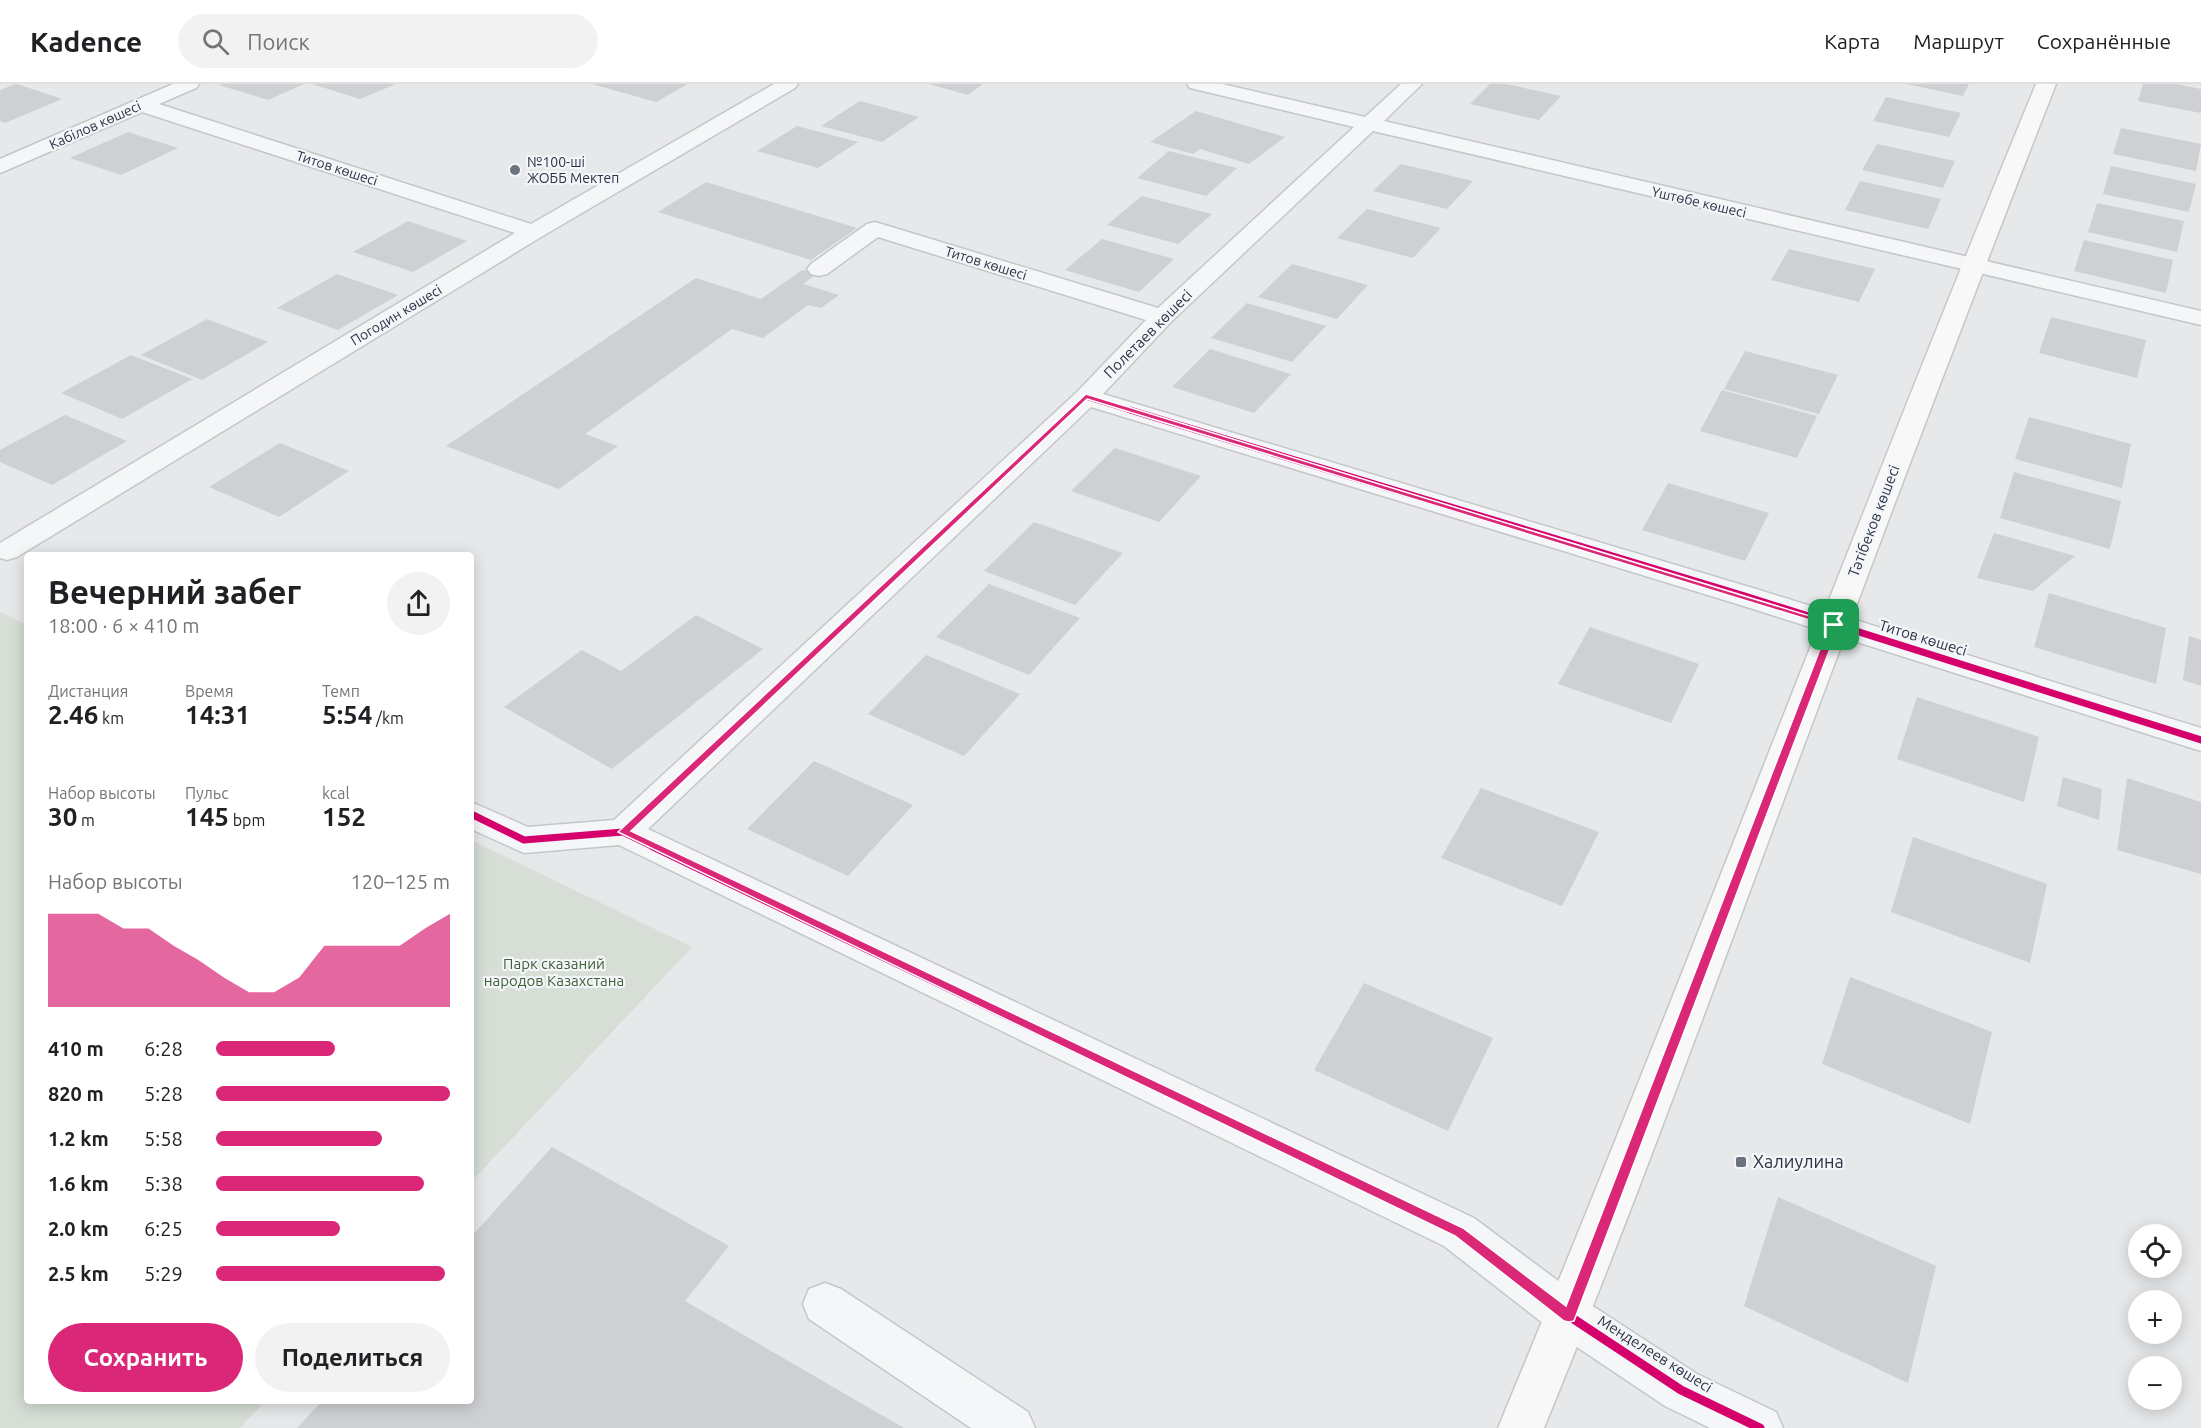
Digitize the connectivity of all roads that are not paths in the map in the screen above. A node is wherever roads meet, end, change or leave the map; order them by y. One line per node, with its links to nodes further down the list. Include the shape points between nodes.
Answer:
1 (189, 84): 6 (street, Кабілов көшесі)
2 (788, 84): 9 (street, Погодин көшесі)
3 (1197, 84): 7 (street, Үштөбе көшесі)
4 (1412, 84): 7 (street, Полетаев көшесі)
5 (2046, 84): 10 (main road, Тәтібеков көшесі)
6 (141, 105): 8 (street, Кабілов көшесі); 9 (street, Титов көшесі)
7 (1369, 125): 10 (street, Үштөбе көшесі); 12 (street, Полетаев көшесі)
8 (0, 167)
9 (533, 232): 15 (street, Погодин көшесі)
10 (1972, 266): 13 (street, Үштөбе көшесі); 16 (main road, Тәтібеков көшесі)
11 (819, 269): 12 (street, Титов көшесі, via 875,229)
12 (1162, 317): 14 (street, Полетаев көшесі)
13 (2201, 318)
14 (1086, 396): 16 (street, Титов көшесі); 19 (street, Полетаев көшесі)
15 (11, 552)
16 (1834, 625): 17 (street, Титов көшесі); 21 (main road, Тәтібеков көшесі)
17 (2201, 740)
18 (474, 815): 19 (street, via 524,840)
19 (623, 832): 21 (street, Менделеев көшесі, via 1459,1232)
20 (825, 1305): 22 (street)
21 (1569, 1316): 23 (main road, Тәтібеков көшесі); 24 (street, Менделеев көшесі, via 1682,1390)
22 (1012, 1428)
23 (1521, 1428)
24 (1760, 1428)

